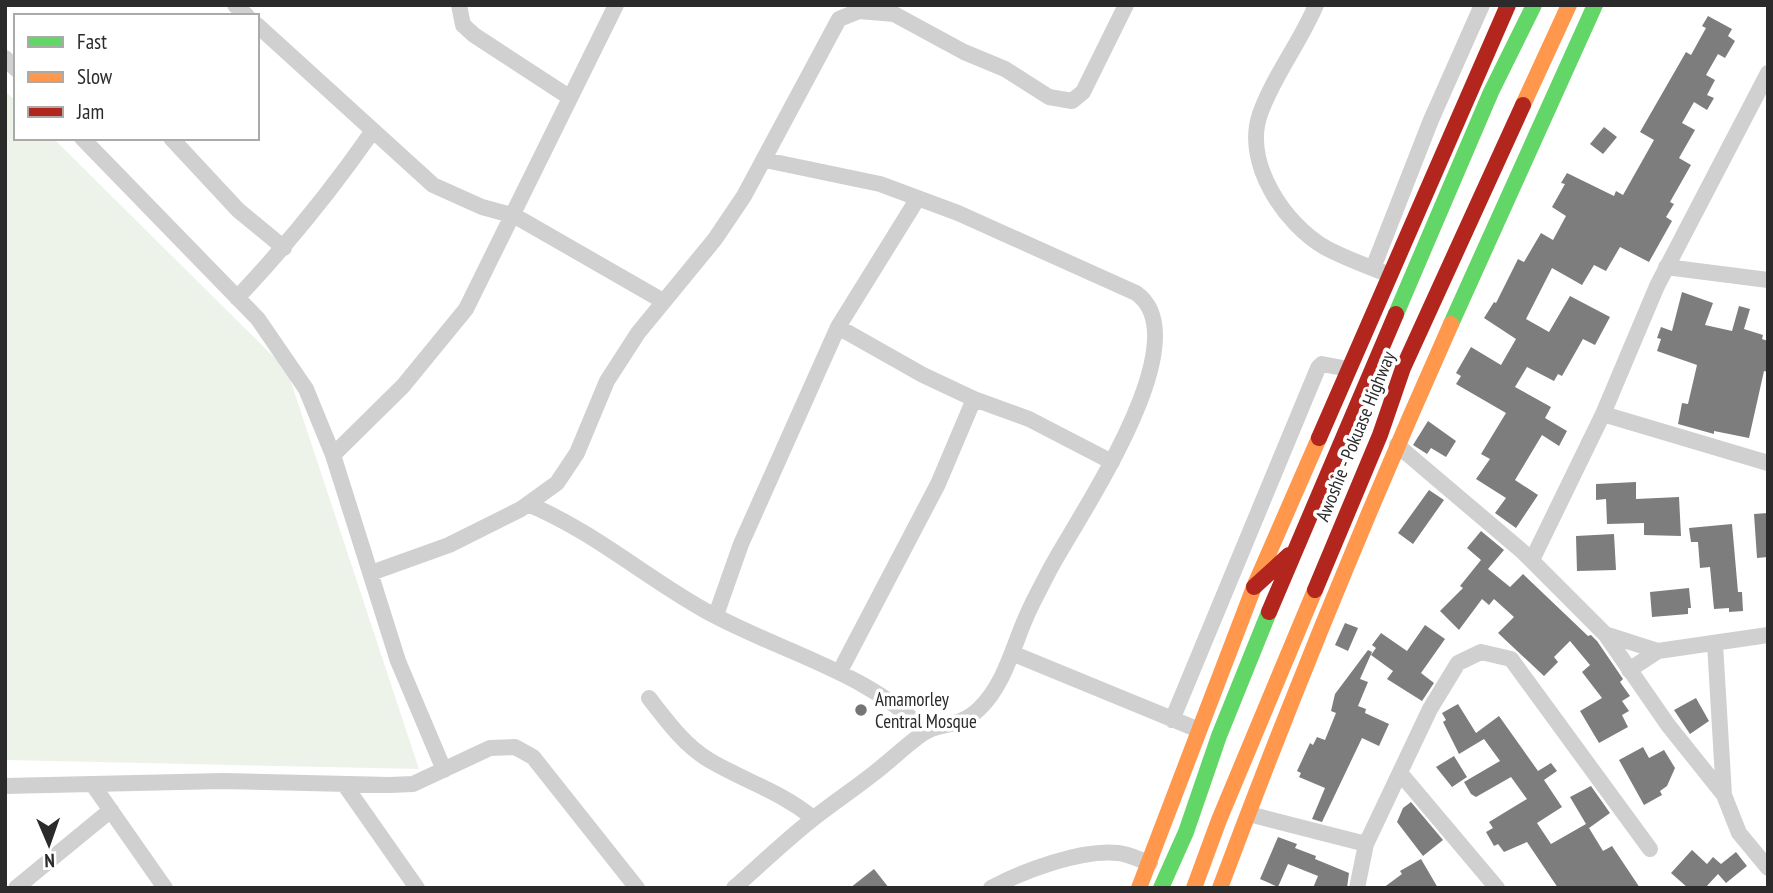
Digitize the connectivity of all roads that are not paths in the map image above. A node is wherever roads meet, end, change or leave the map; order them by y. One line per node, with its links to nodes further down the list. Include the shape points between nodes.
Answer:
1 (459, 5): 14 (street, via 463,25 474,35)
2 (616, 5): 14 (street)
3 (1126, 5): 19 (street, via 1083,92 1064,101 894,14 850,13 839,19 825,39)
4 (1316, 5): 27 (street, via 1259,117 1256,151 1281,207 1324,246)
5 (1482, 5): 11 (street)
6 (1508, 5): 12 (main road)
7 (1534, 5): 18 (main road, Awoshie - Pokuase Highway)
8 (1569, 5): 20 (main road, Awoshie - Pokuase Highway)
9 (1595, 5): 36 (main road)
10 (259, 27): 15 (street)
11 (1460, 55): 12 (street); 22 (street)
12 (1480, 68): 24 (main road)
13 (1768, 73): 26 (street)
14 (569, 97): 23 (street)
15 (372, 132): 23 (street, via 433,185 482,208); 25 (street)
16 (84, 140): 30 (street)
17 (173, 140): 25 (street, via 238,210)
18 (1467, 149): 20 (main road); 41 (main road, Awoshie - Pokuase Highway)
19 (765, 160): 21 (street, via 880,184); 31 (street, via 716,239)
20 (1496, 164): 78 (main road, Awoshie - Pokuase Highway, via 1403,368 1380,435)
21 (918, 198): 32 (street); 38 (street, via 1144,299 1155,323 1156,339 1128,433)
22 (1396, 210): 24 (street); 27 (street)
23 (514, 216): 31 (street); 37 (street, via 466,309 403,386)
24 (1414, 218): 28 (main road)
25 (284, 248): 30 (street)
26 (1666, 267): 29 (street); 35 (street)
27 (1373, 268): 28 (street)
28 (1390, 275): 33 (main road)
29 (1768, 280)
30 (237, 298): 37 (street, via 292,365)
31 (663, 301): 40 (street, via 607,381 577,453 557,483)
32 (838, 327): 34 (street); 45 (street, via 741,544)
33 (1348, 369): 44 (main road); 54 (street, via 1322,364 1318,368)
34 (974, 399): 38 (street, via 1029,419); 52 (street, via 938,484)
35 (1603, 414): 39 (street); 42 (street)
36 (1397, 446): 42 (street); 64 (main road)
37 (333, 455): 43 (street)
38 (1112, 462): 50 (street, via 1052,565 1026,616)
39 (1768, 463)
40 (528, 505): 43 (street, via 449,545); 45 (street, via 588,534)
41 (1295, 549): 44 (main road); 77 (main road, Awoshie - Pokuase Highway)
42 (1532, 560): 46 (street)
43 (371, 573): 57 (street, via 398,661)
44 (1254, 587): 55 (main road)
45 (716, 615): 52 (street)
46 (1605, 634): 49 (street); 51 (street)
47 (1768, 635): 48 (street)
48 (1714, 644): 49 (street); 62 (street)
49 (1658, 651): 51 (street)
50 (1014, 654): 54 (street); 56 (street, via 980,708 955,725)
51 (1629, 670): 62 (street)
52 (840, 671): 56 (street, via 884,696)
53 (649, 698): 65 (street, via 674,732 708,760 788,798)
54 (1172, 720): 55 (street)
55 (1199, 730): 68 (main road)
56 (925, 732): 65 (street)
57 (444, 769): 59 (street, via 413,784); 73 (street, via 490,748 524,750)
58 (1400, 773): 66 (street); 67 (street, via 1458,663 1481,652 1511,659); 81 (street)
59 (344, 784): 60 (street); 72 (street)
60 (93, 785): 61 (street); 63 (street)
61 (5, 786)
62 (1724, 795): 69 (street, via 1740,832)
63 (111, 810): 70 (street); 71 (street)
64 (1249, 814): 66 (street); 79 (main road)
65 (813, 818): 74 (street)
66 (1366, 844): 80 (street)
67 (1650, 849)
68 (1150, 863): 75 (street, via 1115,852 1088,855 1014,875); 76 (main road)
69 (1768, 868)
70 (16, 888)
71 (165, 888)
72 (418, 888)
73 (637, 888)
74 (734, 888)
75 (991, 888)
76 (1139, 888)
77 (1161, 888)
78 (1194, 888)
79 (1220, 888)
80 (1357, 888)
81 (1497, 888)

